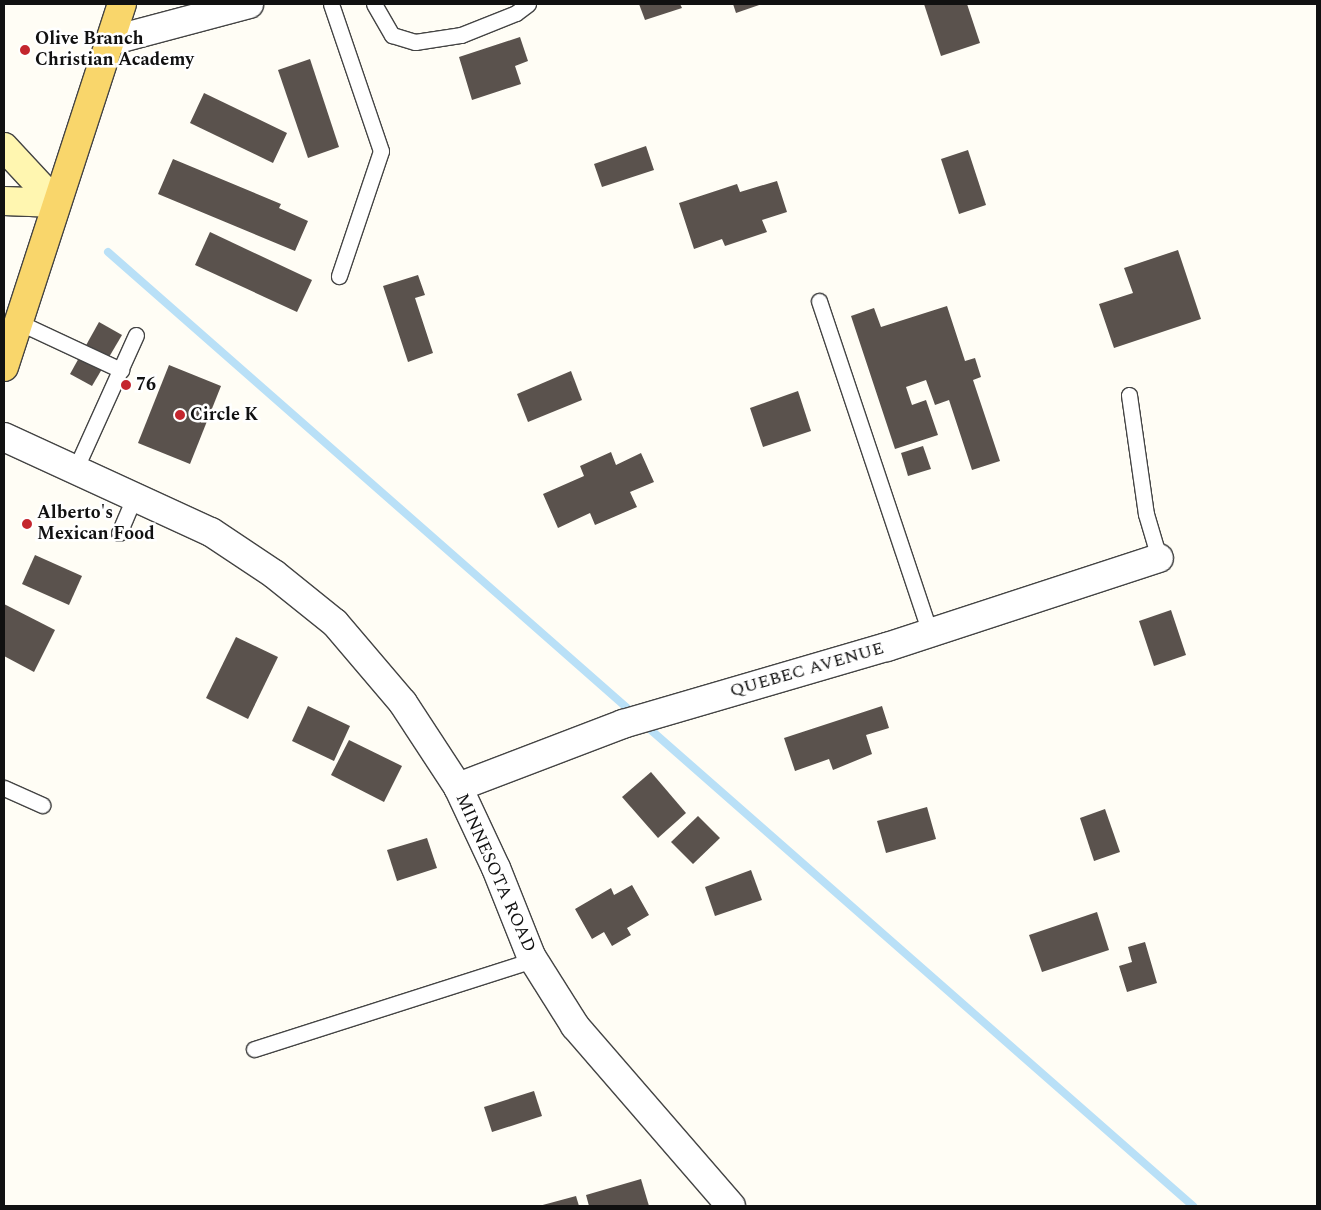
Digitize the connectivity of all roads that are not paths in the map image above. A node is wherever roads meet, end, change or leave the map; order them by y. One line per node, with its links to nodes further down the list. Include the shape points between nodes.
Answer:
1 (122, 4): 6 (main road)
2 (249, 4): 6 (street)
3 (331, 4): 10 (lane, via 381,151)
4 (374, 4): 5 (lane, via 392,35 415,42 462,35 516,13)
5 (528, 4)
6 (110, 41): 9 (main road)
7 (4, 147): 9 (main road)
8 (4, 201): 9 (main road)
9 (56, 202): 12 (main road)
10 (339, 276)
11 (819, 301): 22 (lane)
12 (18, 322): 14 (main road); 15 (lane)
13 (136, 335): 15 (lane)
14 (4, 367)
15 (120, 370): 18 (lane)
16 (1130, 395): 21 (lane, via 1146,514)
17 (4, 437): 18 (street, MINNESOTA ROAD)
18 (75, 470): 19 (street, MINNESOTA ROAD)
19 (134, 497): 20 (lane); 23 (street, MINNESOTA ROAD, via 211,532 274,574 336,623 403,703)
20 (119, 533)
21 (1159, 558): 22 (street, QUEBEC AVENUE)
22 (930, 632): 23 (street, QUEBEC AVENUE, via 623,724)
23 (458, 787): 26 (street, MINNESOTA ROAD)
24 (4, 788): 25 (lane)
25 (42, 805)
26 (533, 960): 27 (lane); 28 (street, MINNESOTA ROAD, via 575,1026)
27 (254, 1049)
28 (721, 1204)

